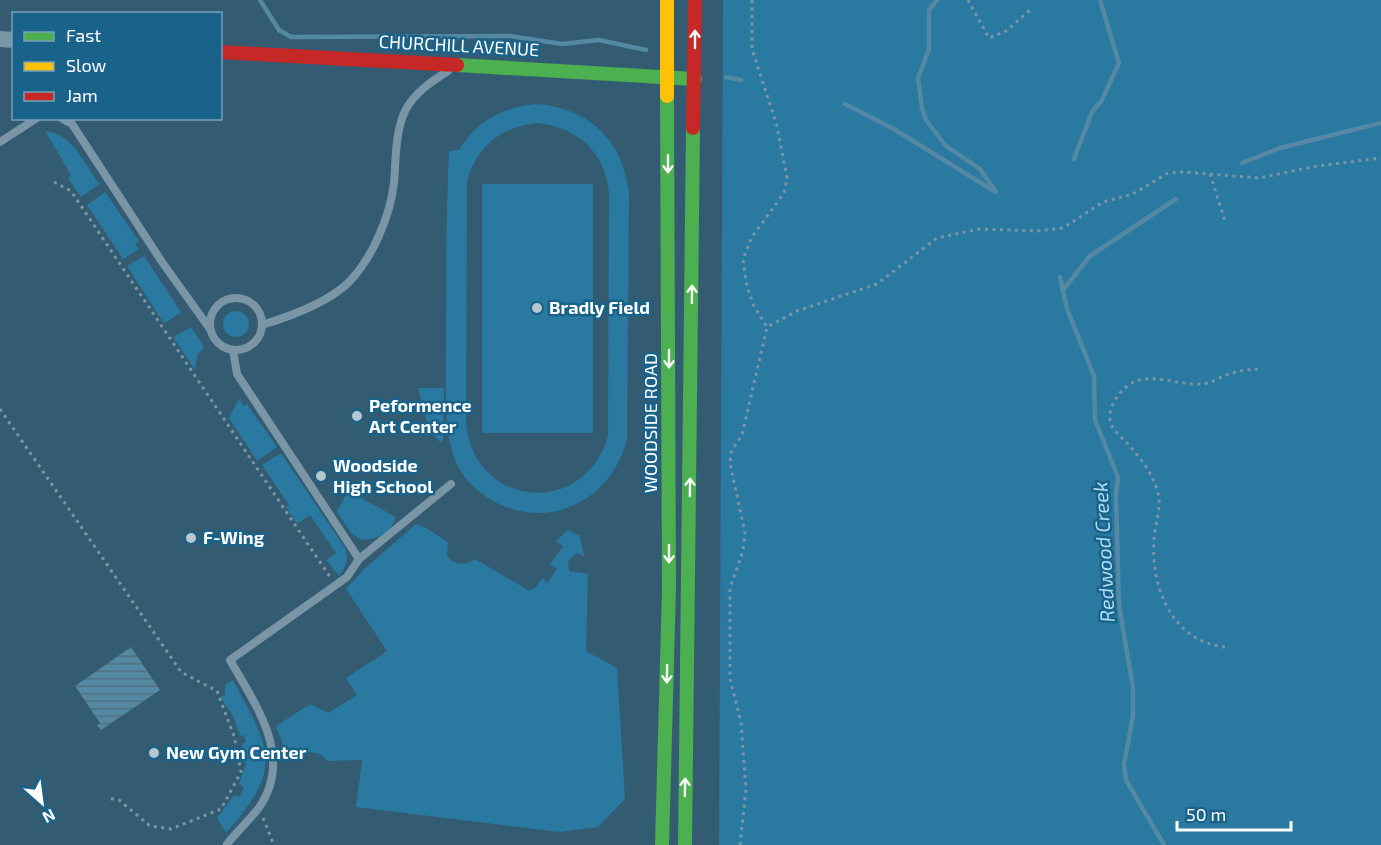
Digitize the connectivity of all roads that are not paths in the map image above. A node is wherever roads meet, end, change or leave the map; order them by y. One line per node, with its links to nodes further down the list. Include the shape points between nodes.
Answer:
1 (667, 0): 5 (main road, WOODSIDE ROAD)
2 (695, 0): 6 (main road, one-way to 2)
3 (222, 52): 4 (main road, CHURCHILL AVENUE)
4 (456, 66): 5 (main road, CHURCHILL AVENUE); 10 (lane, via 427,83 406,108 400,125 393,188 368,257 347,284 310,307)
5 (668, 78): 6 (main road, CHURCHILL AVENUE); 16 (main road, WOODSIDE ROAD, one-way to 16, via 669,588)
6 (695, 79): 17 (main road, one-way to 6)
7 (34, 120): 9 (lane)
8 (65, 120): 11 (lane, via 72,124)
9 (0, 142)
10 (262, 326): 11 (lane, via 251,303 234,299 213,312); 12 (lane, via 256,341 242,350)
11 (210, 329): 12 (lane, via 218,344)
12 (233, 350): 14 (lane, via 237,374)
13 (451, 483): 14 (lane)
14 (359, 559): 15 (lane, via 336,586 230,660 264,722 274,758 273,778 258,809)
15 (226, 844)
16 (662, 845)
17 (685, 845)

